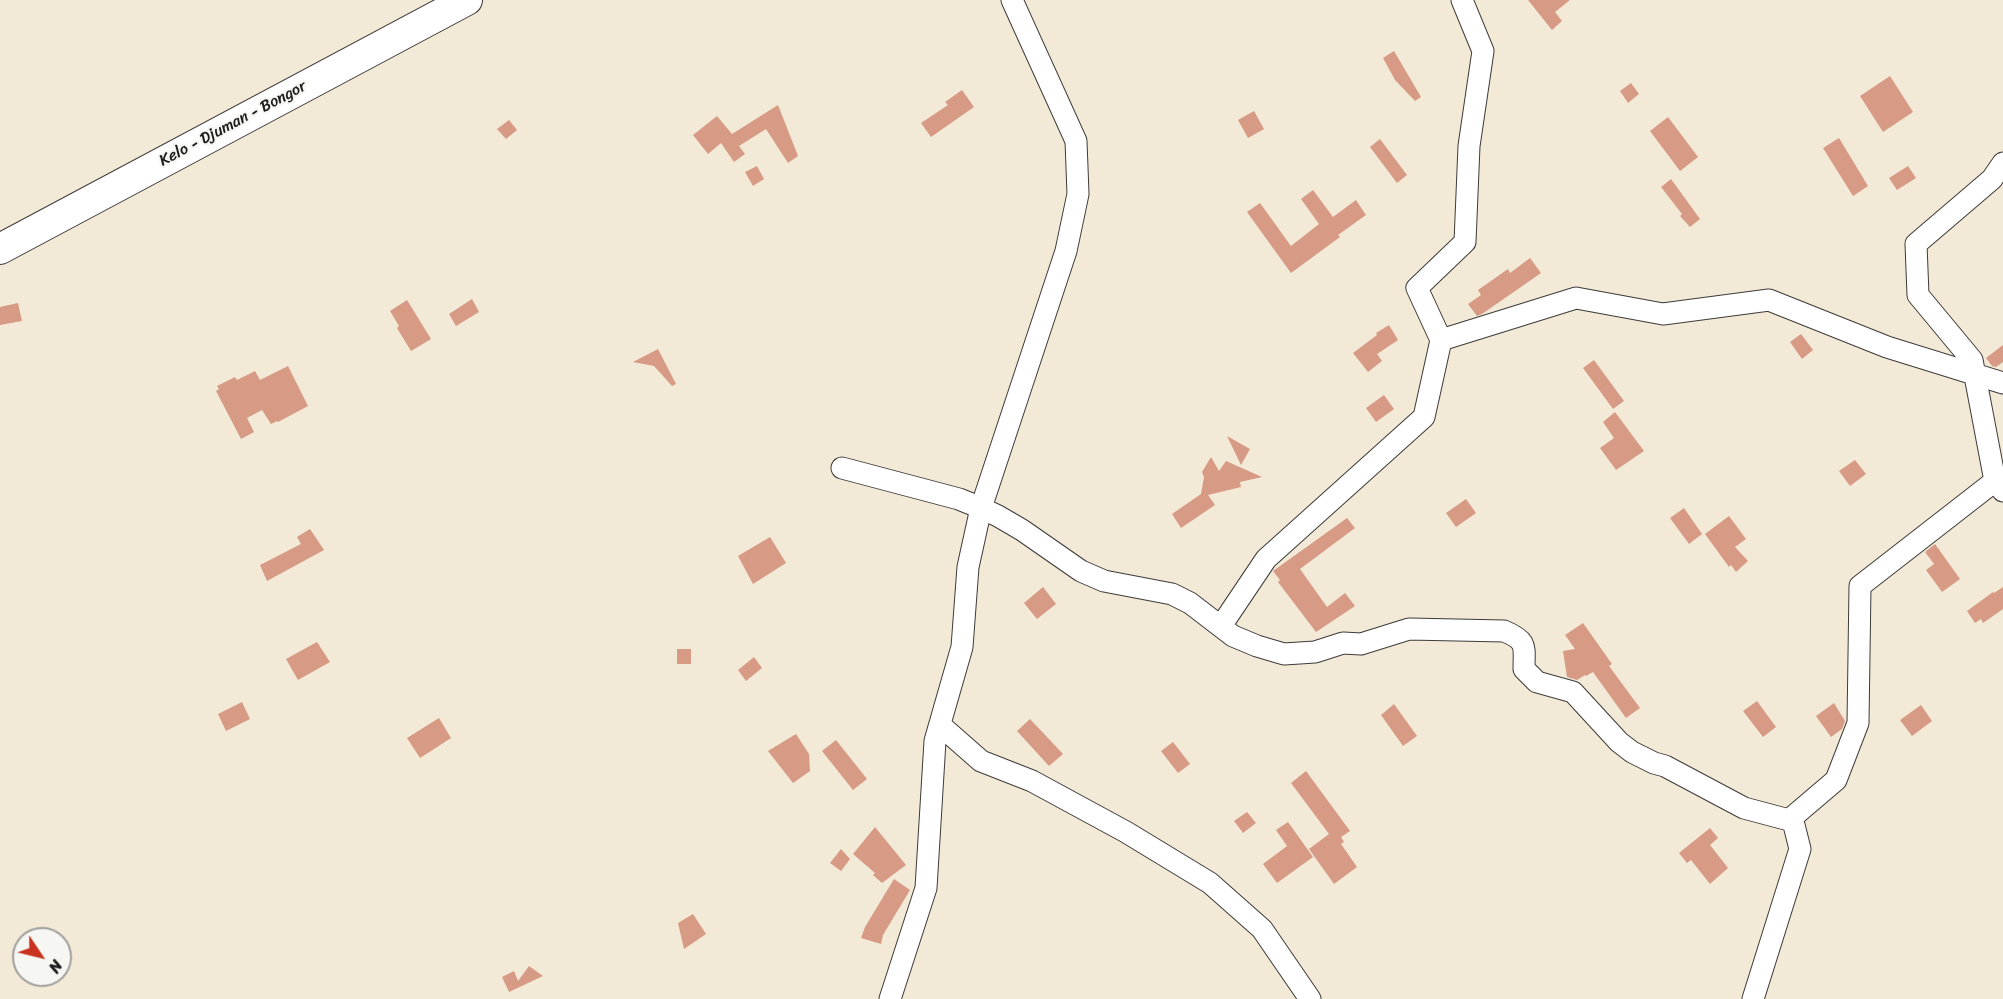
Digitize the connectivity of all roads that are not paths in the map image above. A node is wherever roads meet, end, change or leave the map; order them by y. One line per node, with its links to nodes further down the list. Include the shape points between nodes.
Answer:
1 (467, 0): 5 (highway, Kelo - Djuman - Bongor)
2 (1012, 0): 11 (street, via 1076,141 1078,194 1066,251)
3 (1462, 0): 6 (street, via 1483,51 1469,146 1466,242 1417,288)
4 (2003, 164): 7 (street, via 1992,179 1916,244 1918,295 1971,360)
5 (0, 249)
6 (1440, 340): 7 (street, via 1576,298 1663,314 1769,300 1887,347); 12 (street, via 1424,417 1266,559)
7 (1974, 374): 8 (street); 10 (street)
8 (2003, 383)
9 (842, 468): 11 (street)
10 (2000, 482): 12 (street, via 1860,586 1858,723 1836,780 1789,820 1744,807 1632,753 1573,692 1537,682 1524,669 1524,646 1519,637 1504,631 1409,629 1361,644 1284,654 1233,636)
11 (981, 508): 12 (street, via 1022,530 1081,571 1104,581 1172,594); 13 (street, via 968,567 962,647)
12 (1221, 626)
13 (940, 725): 15 (street, via 927,888); 16 (street, via 981,761 1032,781 1210,883 1262,929)
14 (1794, 825): 17 (street, via 1800,849)
15 (890, 999)
16 (1310, 999)
17 (1753, 999)

